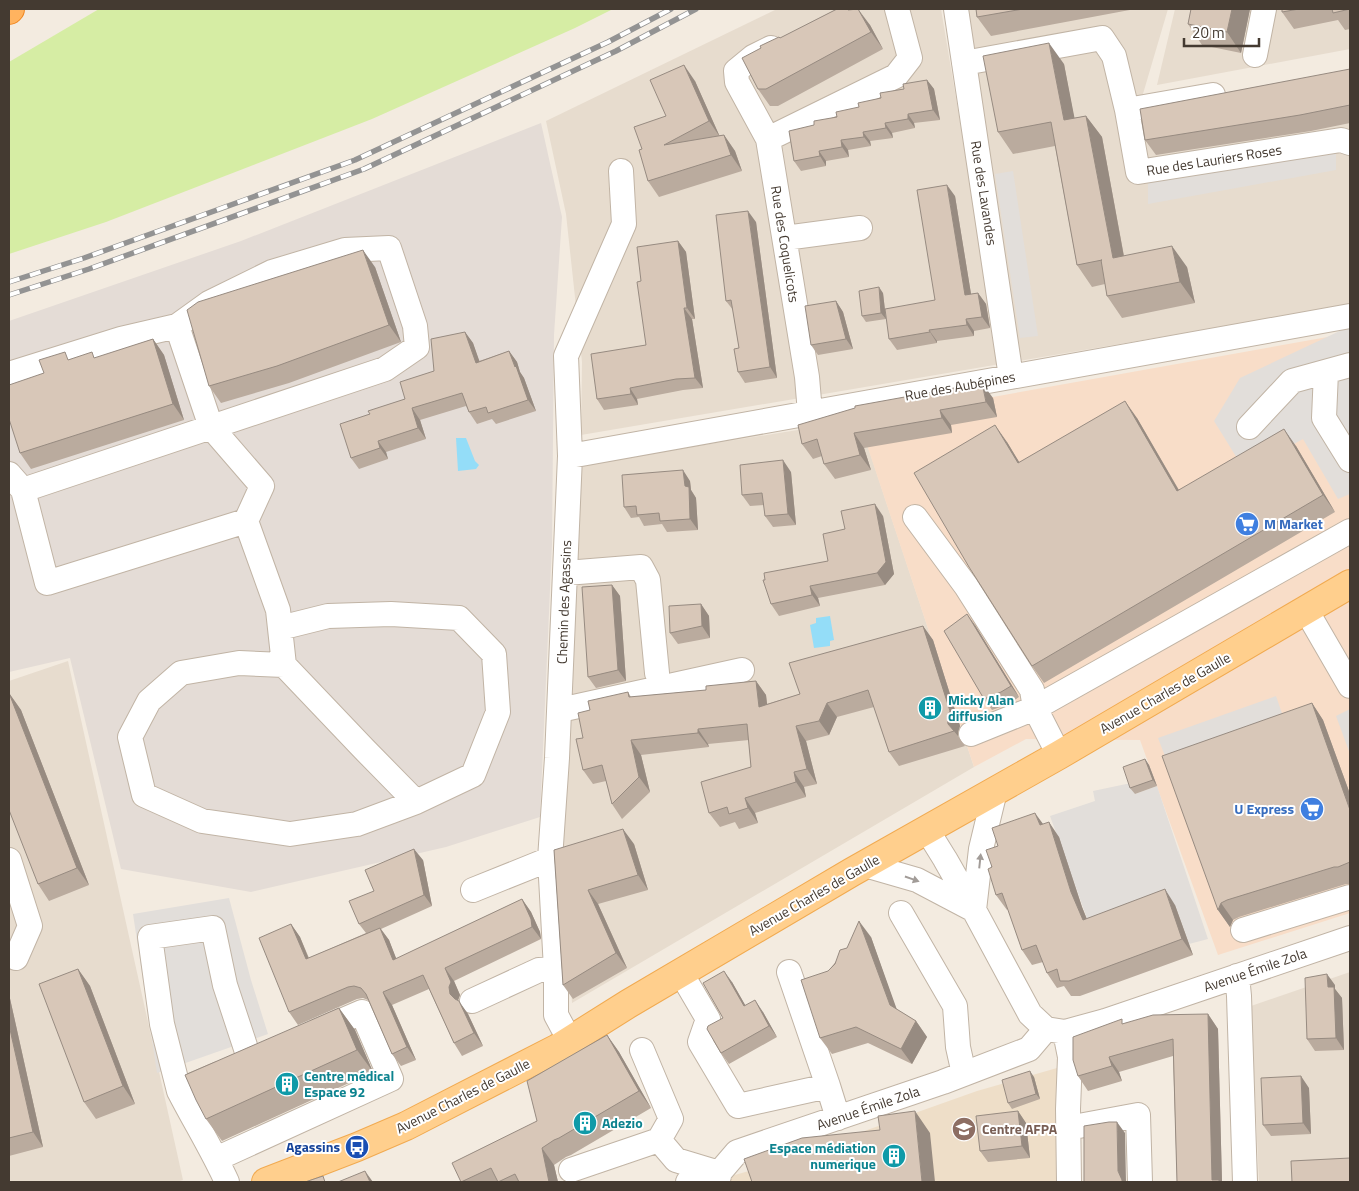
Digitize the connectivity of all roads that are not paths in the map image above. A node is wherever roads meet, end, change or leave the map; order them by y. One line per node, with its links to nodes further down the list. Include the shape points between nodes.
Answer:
1 (897, 9): 9 (street, via 910,58 896,76)
2 (956, 9): 6 (street, Rue des Lavandes)
3 (1264, 9): 5 (street)
4 (789, 39): 9 (street, Rue des Coquelicots, via 753,57 736,72 737,82)
5 (1256, 55)
6 (964, 63): 8 (street, via 1102,38 1114,56); 19 (street, Rue des Lavandes)
7 (1234, 91): 8 (street)
8 (1127, 110): 10 (street, Rue des Lauriers Roses, via 1138,172 1341,140)
9 (768, 139): 13 (street, Rue des Coquelicots)
10 (1350, 143)
11 (621, 171): 23 (street, Chemin des Agassins, via 624,224 566,356)
12 (860, 228): 13 (street)
13 (785, 238): 20 (street, Rue des Coquelicots)
14 (1350, 316): 19 (street, Rue des Aubépines)
15 (177, 326): 18 (street, via 120,339); 21 (street); 21 (street, via 209,303 272,272 344,250 389,248 415,326 417,347 385,369)
16 (1350, 365): 17 (street)
17 (1326, 372): 22 (street, via 1292,381); 24 (street, via 1324,418)
18 (9, 374)
19 (1012, 377): 20 (street, Rue des Aubépines)
20 (810, 413): 23 (street, Rue des Aubépines)
21 (211, 427): 25 (street); 27 (street, via 262,486)
22 (1249, 427)
23 (570, 456): 29 (street, Chemin des Agassins)
24 (1350, 460)
25 (16, 482): 27 (street, via 47,583)
26 (915, 517): 37 (street, via 966,586 1032,690)
27 (246, 520): 32 (street, via 278,610)
28 (1350, 531): 37 (street)
29 (566, 573): 35 (street, via 640,567 648,580); 38 (street, Chemin des Agassins)
30 (1350, 584): 31 (main road, Avenue Charles de Gaulle)
31 (1306, 610): 36 (street); 40 (main road, Avenue Charles de Gaulle)
32 (280, 628): 33 (street); 42 (street, via 328,616 391,614 460,618 494,654 498,712 473,775)
33 (284, 665): 42 (street); 42 (street, via 239,663 181,673 149,701 130,737 144,795 202,821 290,834 357,824)
34 (742, 670): 38 (street)
35 (656, 673)
36 (1350, 686)
37 (1035, 708): 39 (street); 40 (street)
38 (560, 710): 44 (street, Chemin des Agassins)
39 (971, 734)
40 (1059, 755): 41 (main road, Avenue Charles de Gaulle)
41 (994, 791): 43 (main road, Avenue Charles de Gaulle); 49 (street, one-way to 41, via 981,849)
42 (416, 802)
43 (926, 830): 46 (main road, Avenue Charles de Gaulle); 49 (street)
44 (550, 859): 47 (street); 54 (street, Chemin des Agassins)
45 (9, 860): 53 (street, via 30,926)
46 (866, 864): 49 (street, one-way to 49, via 917,880); 55 (main road, Avenue Charles de Gaulle)
47 (473, 890)
48 (1350, 897): 51 (street)
49 (974, 910): 59 (street, via 1030,1014)
50 (901, 913): 63 (street, via 955,1006)
51 (1243, 930)
52 (1350, 938): 57 (street, Avenue Émile Zola)
53 (16, 958)
54 (556, 969): 58 (street, via 539,970); 61 (street, Chemin des Agassins, via 556,1015)
55 (681, 972): 61 (main road, Avenue Charles de Gaulle); 64 (street, via 708,1019 700,1042 738,1106)
56 (789, 972): 64 (street)
57 (1237, 976): 59 (street, Avenue Émile Zola, via 1106,1021); 77 (street)
58 (472, 1001)
59 (1055, 1031): 63 (street, Avenue Émile Zola, via 1029,1049); 67 (street, via 1070,1057)
60 (301, 1038): 69 (street, via 362,1012 390,1079)
61 (570, 1041): 73 (main road, Avenue Charles de Gaulle, via 406,1126)
62 (642, 1050): 68 (street, via 671,1119)
63 (964, 1074): 66 (street, Avenue Émile Zola)
64 (828, 1086): 66 (street)
65 (180, 1091): 65 (street, via 258,1057 225,986 213,928 150,937 162,1024); 69 (street)
66 (838, 1118): 71 (street, Avenue Émile Zola, via 737,1152)
67 (1068, 1128): 75 (street); 76 (street, via 1138,1115)
68 (659, 1140): 70 (street); 71 (street, via 676,1160)
69 (216, 1159): 72 (street)
70 (571, 1170)
71 (719, 1178): 74 (street)
72 (227, 1182)
73 (266, 1182)
74 (688, 1182)
75 (1069, 1182)
76 (1140, 1182)
77 (1244, 1182)

